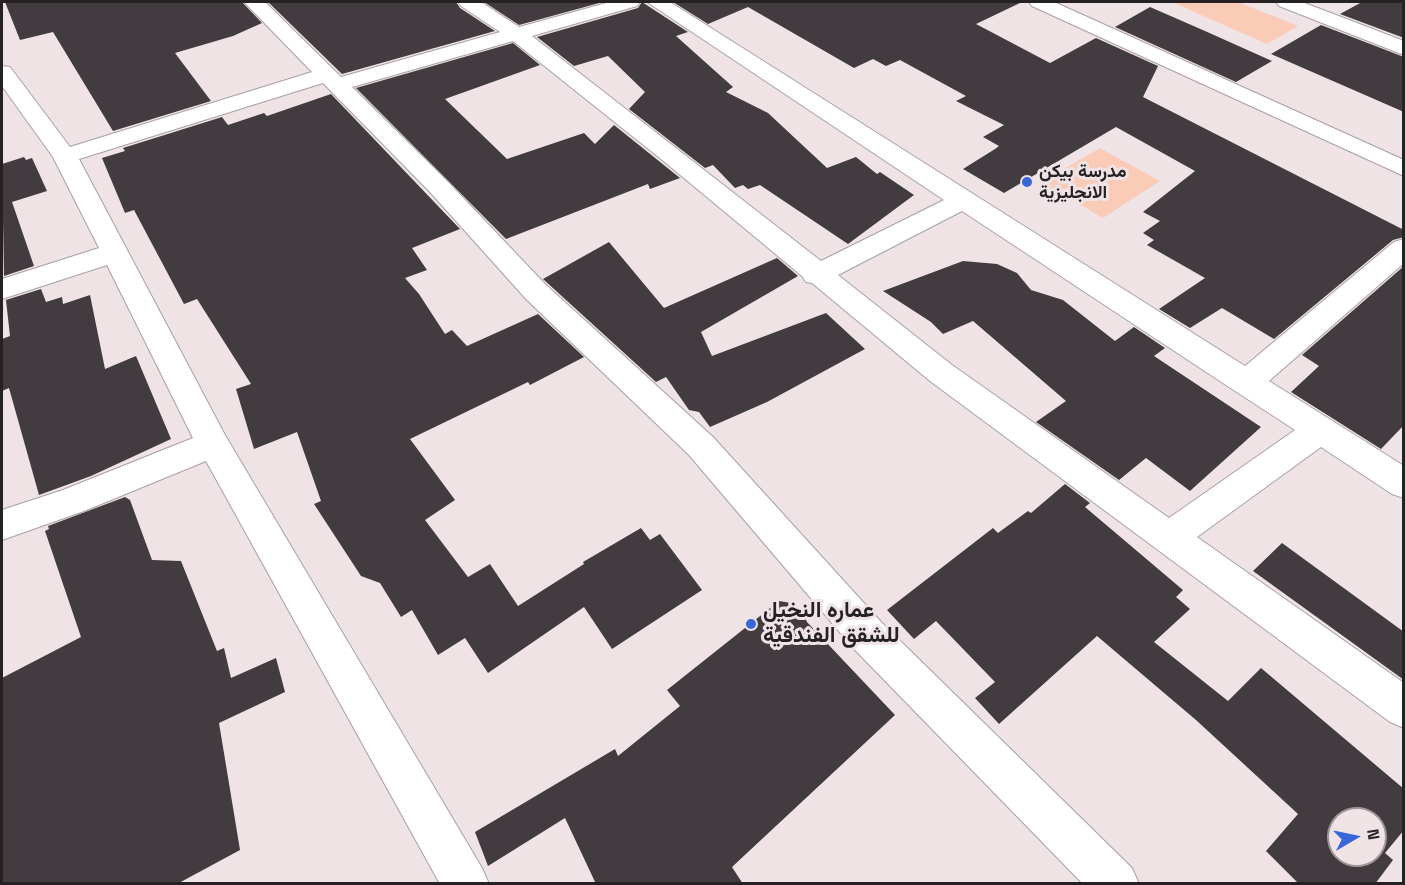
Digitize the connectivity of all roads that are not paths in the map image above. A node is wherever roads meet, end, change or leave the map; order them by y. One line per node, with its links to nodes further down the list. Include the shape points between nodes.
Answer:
1 (254, 2): 10 (street)
2 (468, 2): 7 (street)
3 (630, 2): 7 (street)
4 (657, 2): 13 (street)
5 (1039, 2): 12 (street)
6 (1286, 2): 8 (street)
7 (515, 33): 10 (street); 16 (street)
8 (1404, 49)
9 (2, 72): 11 (street)
10 (332, 80): 11 (street); 26 (street, via 536,292 701,446 868,636)
11 (65, 156): 15 (street)
12 (1404, 169)
13 (964, 200): 16 (street); 18 (street)
14 (1404, 248): 18 (street)
15 (114, 253): 17 (street); 20 (street)
16 (816, 275): 23 (street, via 941,374)
17 (2, 289)
18 (1246, 383): 19 (street)
19 (1320, 430): 21 (street); 23 (street)
20 (213, 444): 22 (street); 25 (street)
21 (1404, 484)
22 (2, 525)
23 (1168, 538): 24 (street)
24 (1404, 708)
25 (466, 884)
26 (1116, 884)

